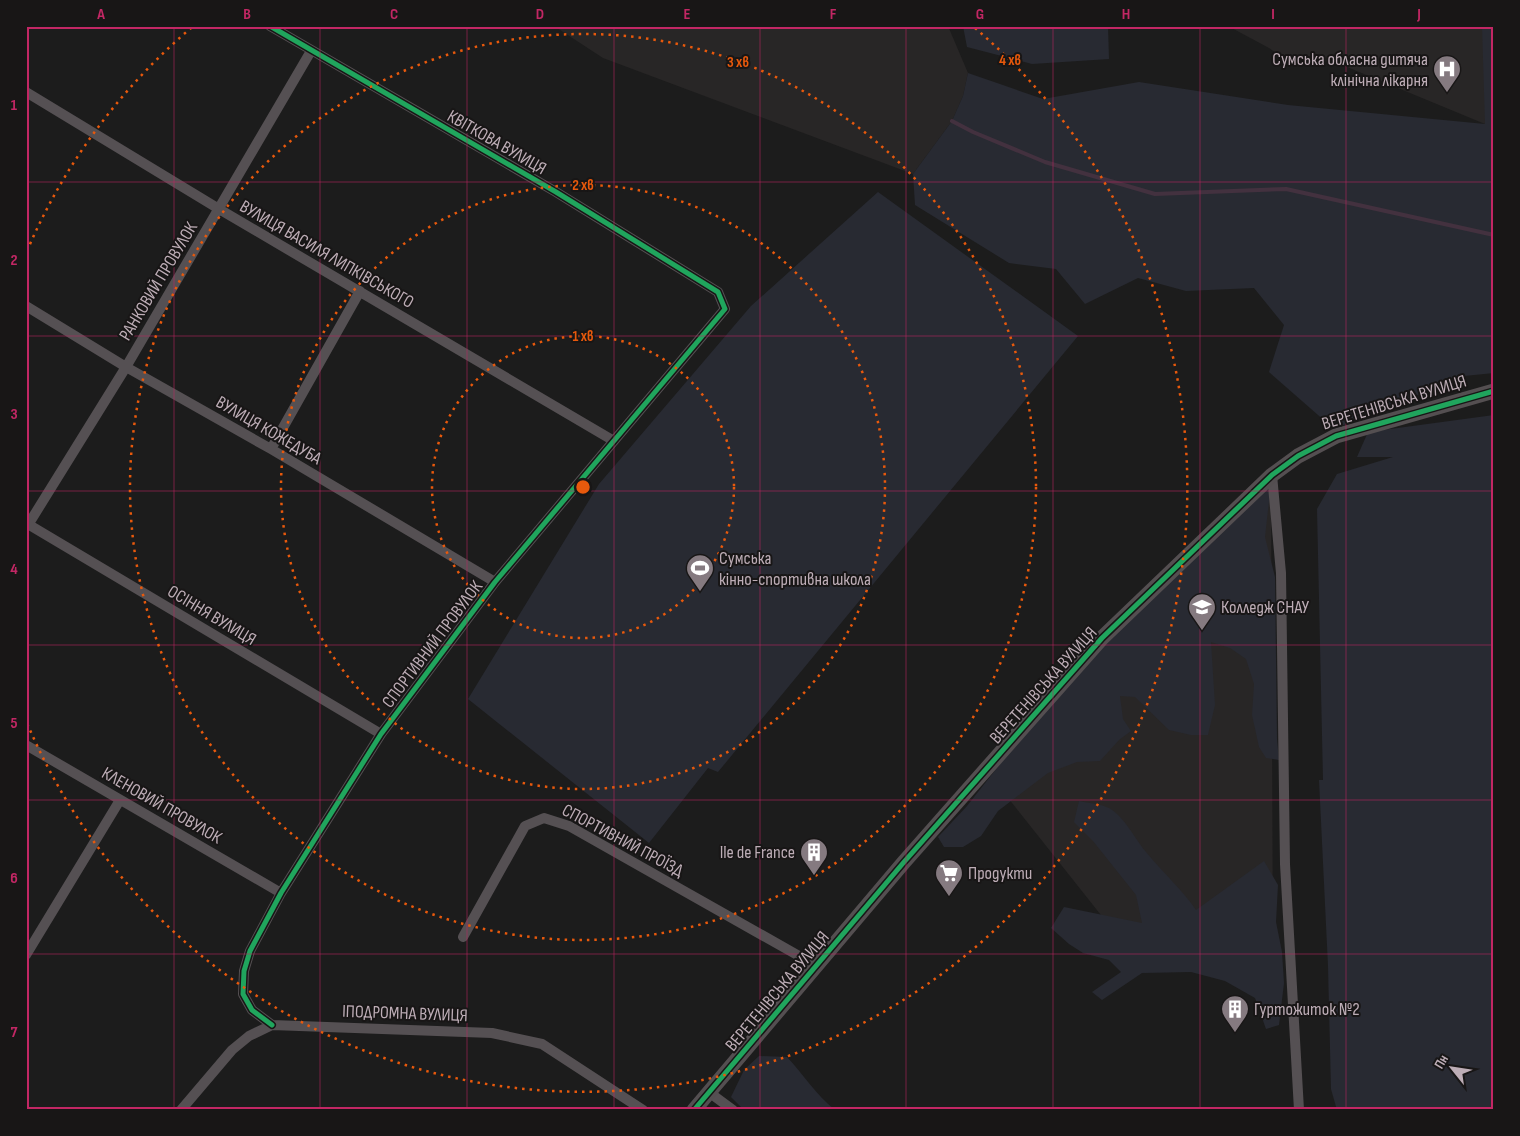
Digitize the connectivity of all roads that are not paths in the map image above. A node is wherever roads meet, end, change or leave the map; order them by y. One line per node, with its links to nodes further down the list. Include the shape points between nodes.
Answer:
1 (270, 26): 2 (street, КВІТКОВА ВУЛИЦЯ)
2 (311, 51): 4 (street, РАНКОВИЙ ПРОВУЛОК); 7 (street, КВІТКОВА ВУЛИЦЯ, via 556,192 709,286 718,292)
3 (26, 92): 4 (street, ВУЛИЦЯ ВАСИЛЯ ЛИПКІВСЬКОГО)
4 (219, 209): 5 (street, ВУЛИЦЯ ВАСИЛЯ ЛИПКІВСЬКОГО); 8 (street, РАНКОВИЙ ПРОВУЛОК)
5 (360, 291): 10 (street, ВУЛИЦЯ ВАСИЛЯ ЛИПКІВСЬКОГО); 11 (street)
6 (26, 306): 8 (street, ВУЛИЦЯ КОЖЕДУБА)
7 (725, 309): 10 (street, СПОРТИВНИЙ ПРОВУЛОК)
8 (126, 367): 11 (street, ВУЛИЦЯ КОЖЕДУБА); 13 (street, РАНКОВИЙ ПРОВУЛОК)
9 (1494, 391): 12 (street, ВЕРЕТЕНІВСЬКА ВУЛИЦЯ, via 1336,436)
10 (614, 441): 14 (street, СПОРТИВНИЙ ПРОВУЛОК)
11 (271, 449): 14 (street, ВУЛИЦЯ КОЖЕДУБА)
12 (1272, 474): 21 (street, ВЕРЕТЕНІВСЬКА ВУЛИЦЯ, via 1102,638); 28 (street, via 1281,573 1285,864)
13 (27, 524): 15 (street, ОСІННЯ ВУЛИЦЯ)
14 (495, 582): 15 (street, СПОРТИВНИЙ ПРОВУЛОК)
15 (381, 734): 18 (street, СПОРТИВНИЙ ПРОВУЛОК)
16 (26, 745): 17 (street, КЛЕНОВИЙ ПРОВУЛОК)
17 (120, 800): 18 (street, КЛЕНОВИЙ ПРОВУЛОК); 20 (street)
18 (281, 892): 22 (street, СПОРТИВНИЙ ПРОВУЛОК, via 250,951 244,971 243,994 252,1010)
19 (463, 937): 21 (street, СПОРТИВНИЙ ПРОЇЗД, via 525,826 544,818 569,826)
20 (26, 955)
21 (816, 965): 23 (street, ВЕРЕТЕНІВСЬКА ВУЛИЦЯ)
22 (272, 1025): 24 (street, ІПОДРОМНА ВУЛИЦЯ, via 249,1036 232,1050); 25 (street, ІПОДРОМНА ВУЛИЦЯ, via 492,1033 542,1044)
23 (710, 1093): 26 (street, ВЕРЕТЕНІВСЬКА ВУЛИЦЯ); 27 (street)
24 (181, 1110)
25 (643, 1110)
26 (694, 1110)
27 (733, 1110)
28 (1299, 1110)

